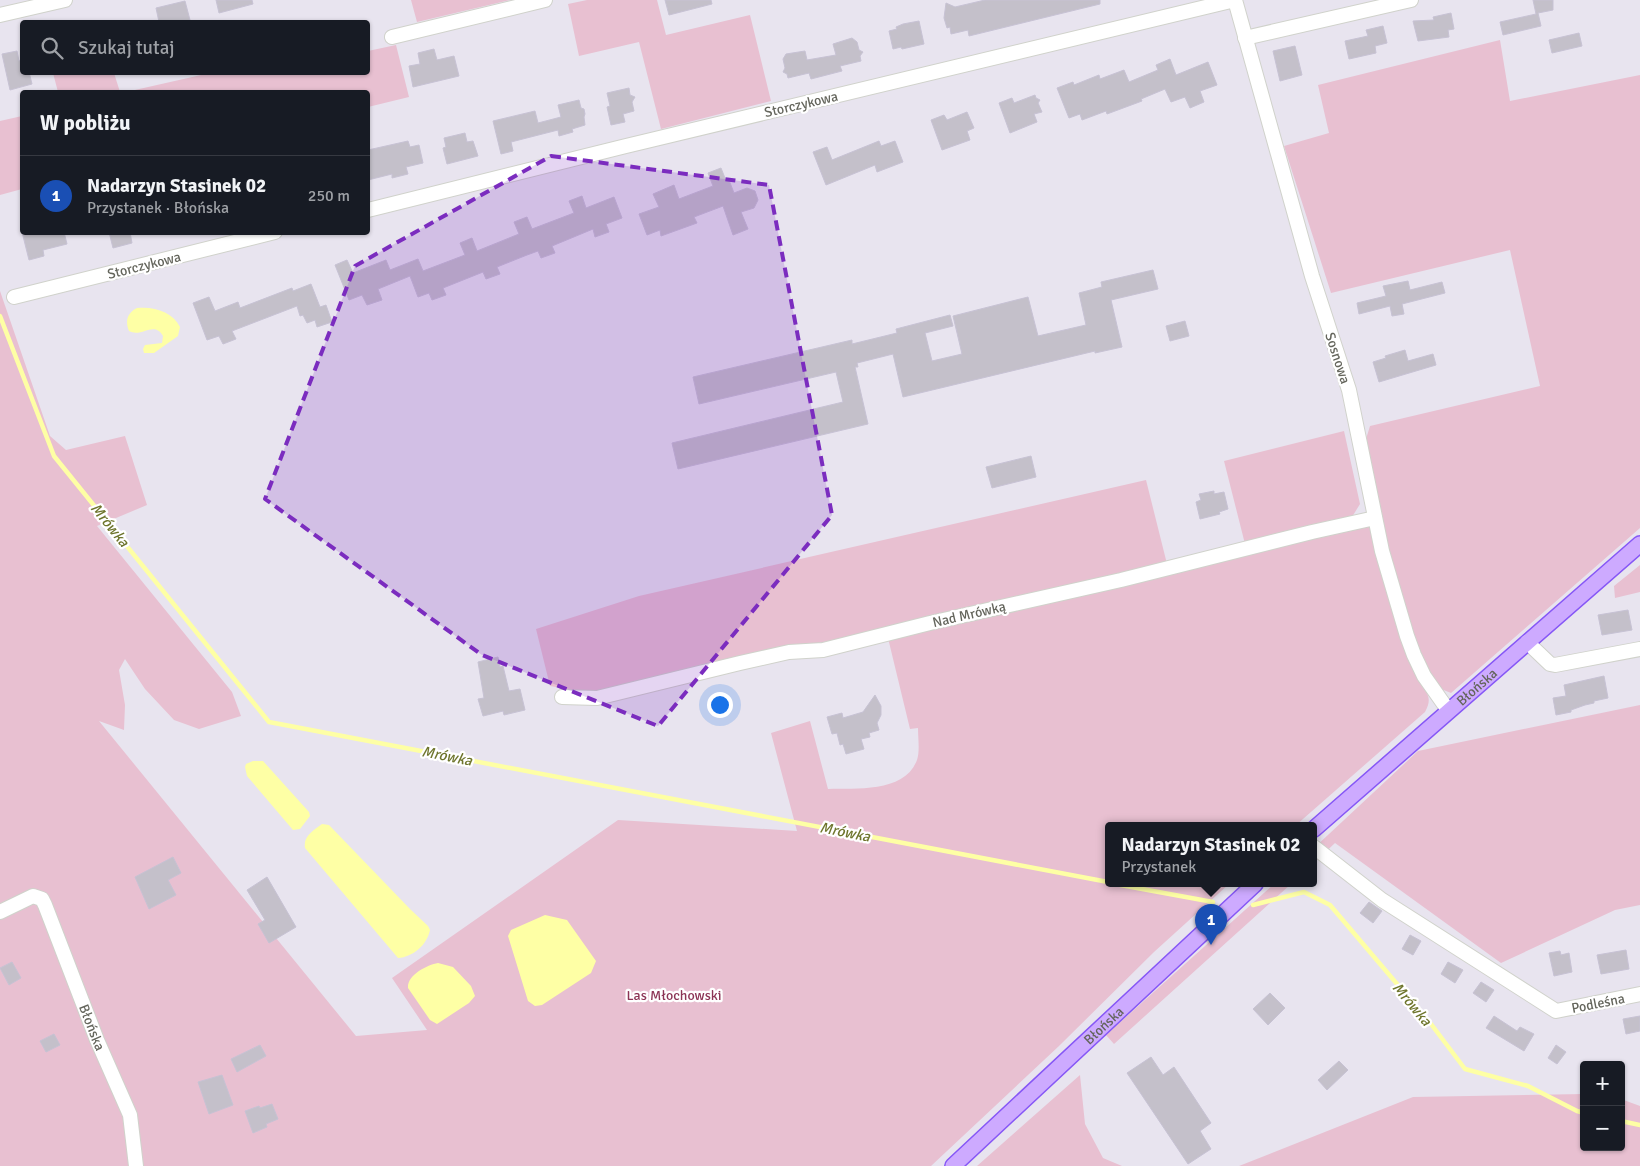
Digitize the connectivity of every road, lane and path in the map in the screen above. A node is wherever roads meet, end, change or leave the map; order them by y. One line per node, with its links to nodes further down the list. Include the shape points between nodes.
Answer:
1 (65, 0): 5 (street)
2 (545, 0): 6 (street)
3 (1235, 0): 7 (street, Sosnowa); 8 (street, Storczykowa)
4 (1411, 0): 7 (street)
5 (0, 16)
6 (392, 37)
7 (1245, 38): 11 (street, Sosnowa, via 1312,276 1348,390)
8 (370, 210)
9 (263, 235): 10 (street, Storczykowa)
10 (14, 297)
11 (1375, 518): 15 (street, Nad Mrówką, via 823,650 781,654 597,698); 16 (street, Sosnowa, via 1414,656)
12 (1640, 544): 13 (main road, Błońska)
13 (1527, 642): 14 (street, via 1555,665); 16 (main road, Błońska)
14 (1640, 649)
15 (562, 697)
16 (1448, 710): 17 (main road, Błońska)
17 (1317, 826)
18 (1317, 849): 21 (street, Podleśna, via 1382,900 1556,1011)
19 (1252, 887): 23 (main road, Błońska)
20 (0, 912): 22 (street, Błońska, via 33,896 42,899 130,1115)
21 (1640, 994)
22 (136, 1166)
23 (953, 1166)

